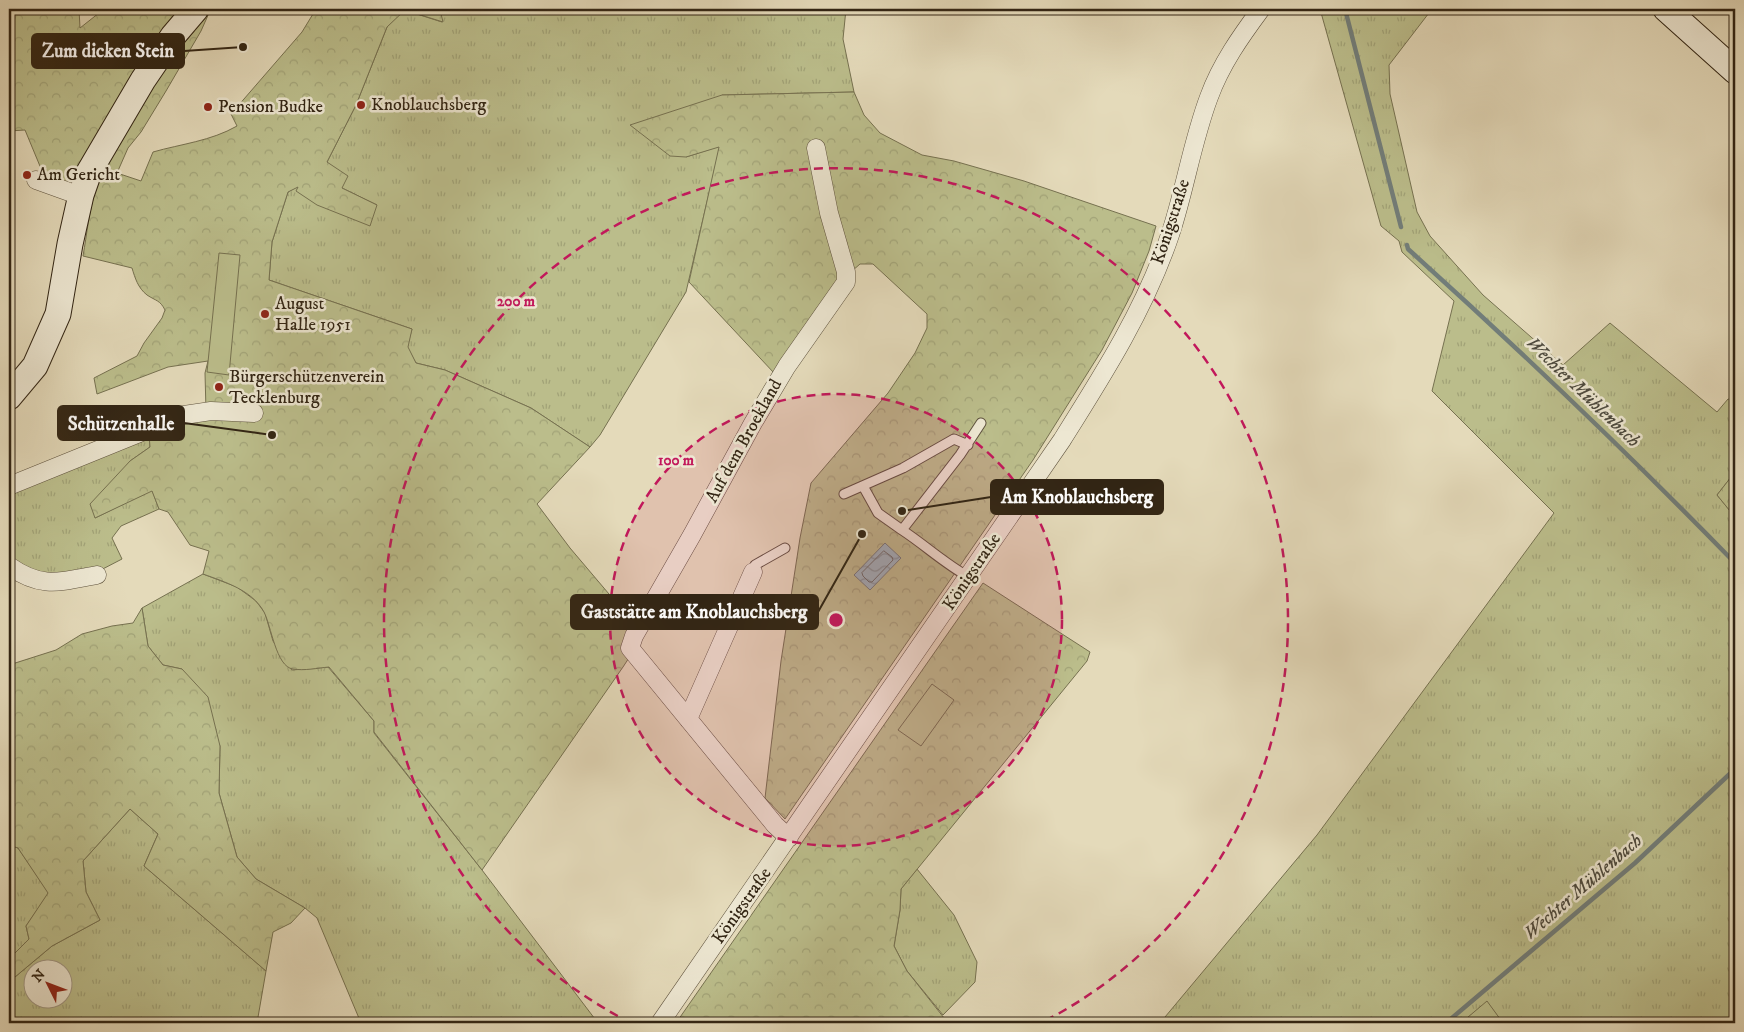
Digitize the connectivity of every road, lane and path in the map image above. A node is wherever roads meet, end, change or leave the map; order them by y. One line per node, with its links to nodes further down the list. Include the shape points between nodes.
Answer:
1 (196, 9): 7 (main road, via 173,36 124,110 89,172)
2 (1261, 9): 20 (street, Königstraße, via 1222,67 1209,96 1170,236 1136,313 1062,440)
3 (1666, 9): 4 (main road)
4 (1735, 71)
5 (816, 148): 21 (street, Auf dem Broekland, via 846,282 752,423 630,648)
6 (36, 180): 7 (street)
7 (81, 195): 8 (main road, via 58,314 35,366)
8 (9, 398)
9 (254, 413): 12 (street, via 211,411 184,415)
10 (981, 423): 11 (lane)
11 (968, 444): 13 (lane, via 954,440); 15 (lane)
12 (9, 486)
13 (863, 486): 14 (lane); 15 (lane, via 878,513)
14 (844, 494)
15 (902, 530): 20 (lane)
16 (785, 548): 18 (lane, via 755,565)
17 (9, 566): 19 (street, via 40,582 56,583)
18 (752, 572): 21 (street)
19 (97, 576)
20 (969, 577): 22 (street, Königstraße)
21 (688, 718): 22 (street, Auf dem Broekland)
22 (789, 838): 23 (street, Königstraße)
23 (660, 1023)

